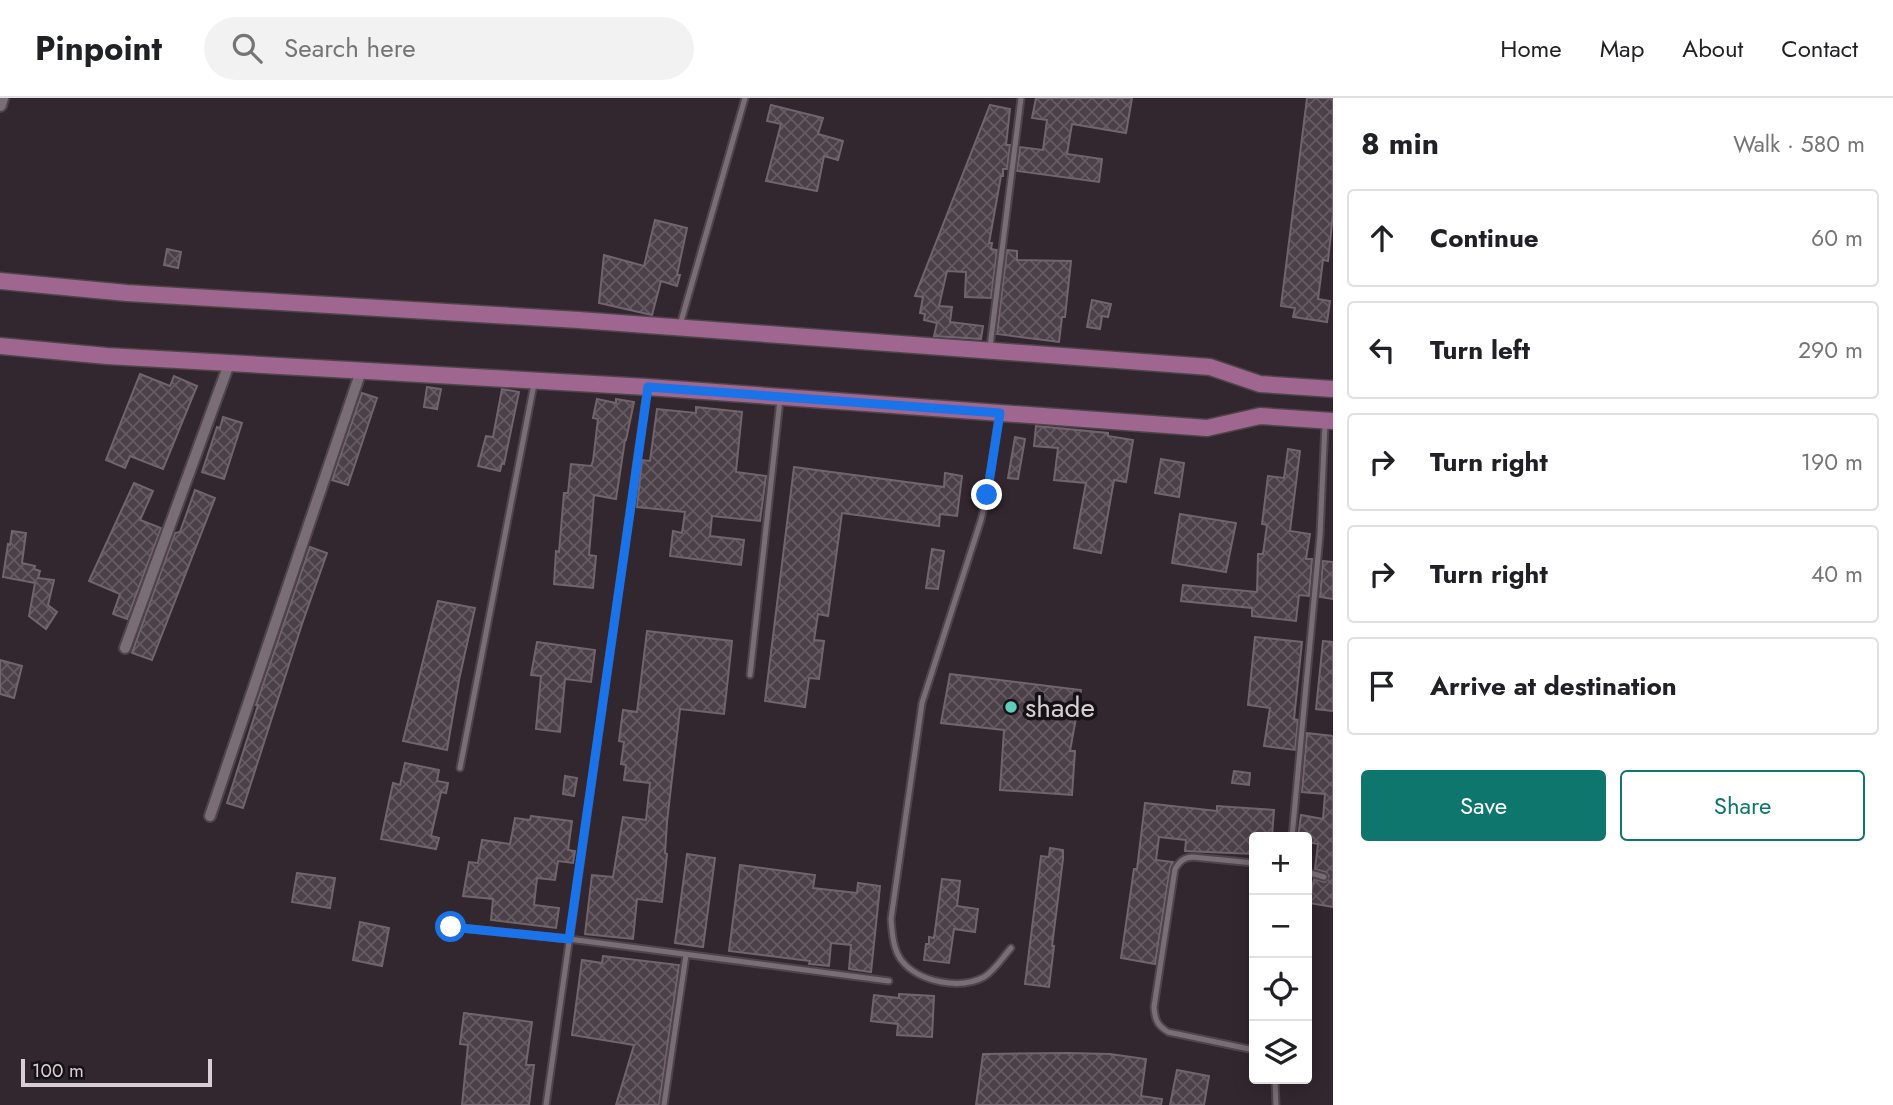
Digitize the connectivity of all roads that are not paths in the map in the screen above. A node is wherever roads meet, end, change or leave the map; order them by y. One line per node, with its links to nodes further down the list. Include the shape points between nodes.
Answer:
1 (2, 98): 4 (street)
2 (745, 98): 6 (lane)
3 (1021, 98): 8 (lane)
4 (0, 105)
5 (0, 281): 6 (main road)
6 (680, 328): 8 (main road)
7 (0, 346): 9 (main road)
8 (990, 350): 13 (main road, via 1210,368 1260,384)
9 (229, 364): 10 (main road); 17 (street)
10 (361, 371): 11 (main road); 20 (street)
11 (534, 381): 12 (main road); 19 (lane)
12 (648, 387): 14 (main road); 26 (lane)
13 (1333, 389)
14 (780, 397): 15 (main road); 18 (lane)
15 (1000, 413): 16 (main road, via 1207,428 1260,416); 27 (lane, via 981,520 922,703 891,919 900,960 929,979 967,981 985,976)
16 (1329, 421): 21 (lane)
17 (125, 648)
18 (750, 675)
19 (460, 768)
20 (210, 816)
21 (1292, 832)
22 (1249, 863): 30 (lane, via 1192,857 1179,862 1154,1007 1155,1020 1168,1032)
23 (1312, 873): 24 (lane)
24 (1324, 877)
25 (451, 927): 26 (lane)
26 (569, 939): 28 (lane); 32 (lane)
27 (1011, 948)
28 (686, 955): 29 (lane); 33 (lane)
29 (889, 981)
30 (1249, 1049)
31 (1275, 1084): 34 (lane)
32 (546, 1105)
33 (664, 1105)
34 (1276, 1105)

